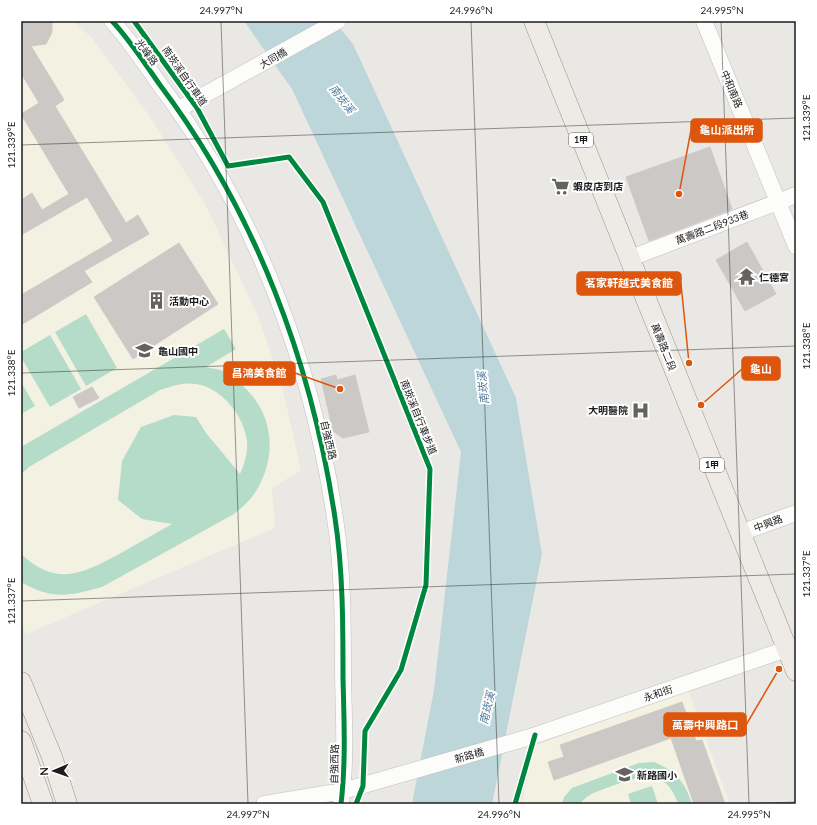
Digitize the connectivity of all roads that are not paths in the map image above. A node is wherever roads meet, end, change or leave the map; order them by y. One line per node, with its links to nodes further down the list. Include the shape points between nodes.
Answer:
1 (338, 21): 5 (street, 大同橋)
2 (534, 21): 9 (main road, 萬壽路二段 / 1甲)
3 (704, 21): 7 (street, 中和南路)
4 (115, 22): 5 (street, 光峰路)
5 (179, 109): 17 (street, 自強西路, via 218,170 273,284 310,398 325,457 336,520 341,588 344,712)
6 (796, 195): 7 (street, 萬壽路二段933巷)
7 (778, 202): 8 (street, 中和南路); 9 (street, 萬壽路二段933巷)
8 (796, 246)
9 (628, 259): 11 (main road, 萬壽路二段 / 1甲)
10 (796, 513): 11 (street, 中興路)
11 (740, 533): 12 (main road, 萬壽路二段 / 1甲)
12 (787, 649): 13 (main road, 萬壽路二段 / 1甲); 15 (street, 永和街)
13 (796, 671)
14 (21, 682): 19 (main road, via 52,757)
15 (530, 737): 17 (street, 新路橋, via 407,773)
16 (21, 741): 18 (main road)
17 (342, 798): 20 (street)
18 (43, 804)
19 (67, 804)
20 (264, 804)

